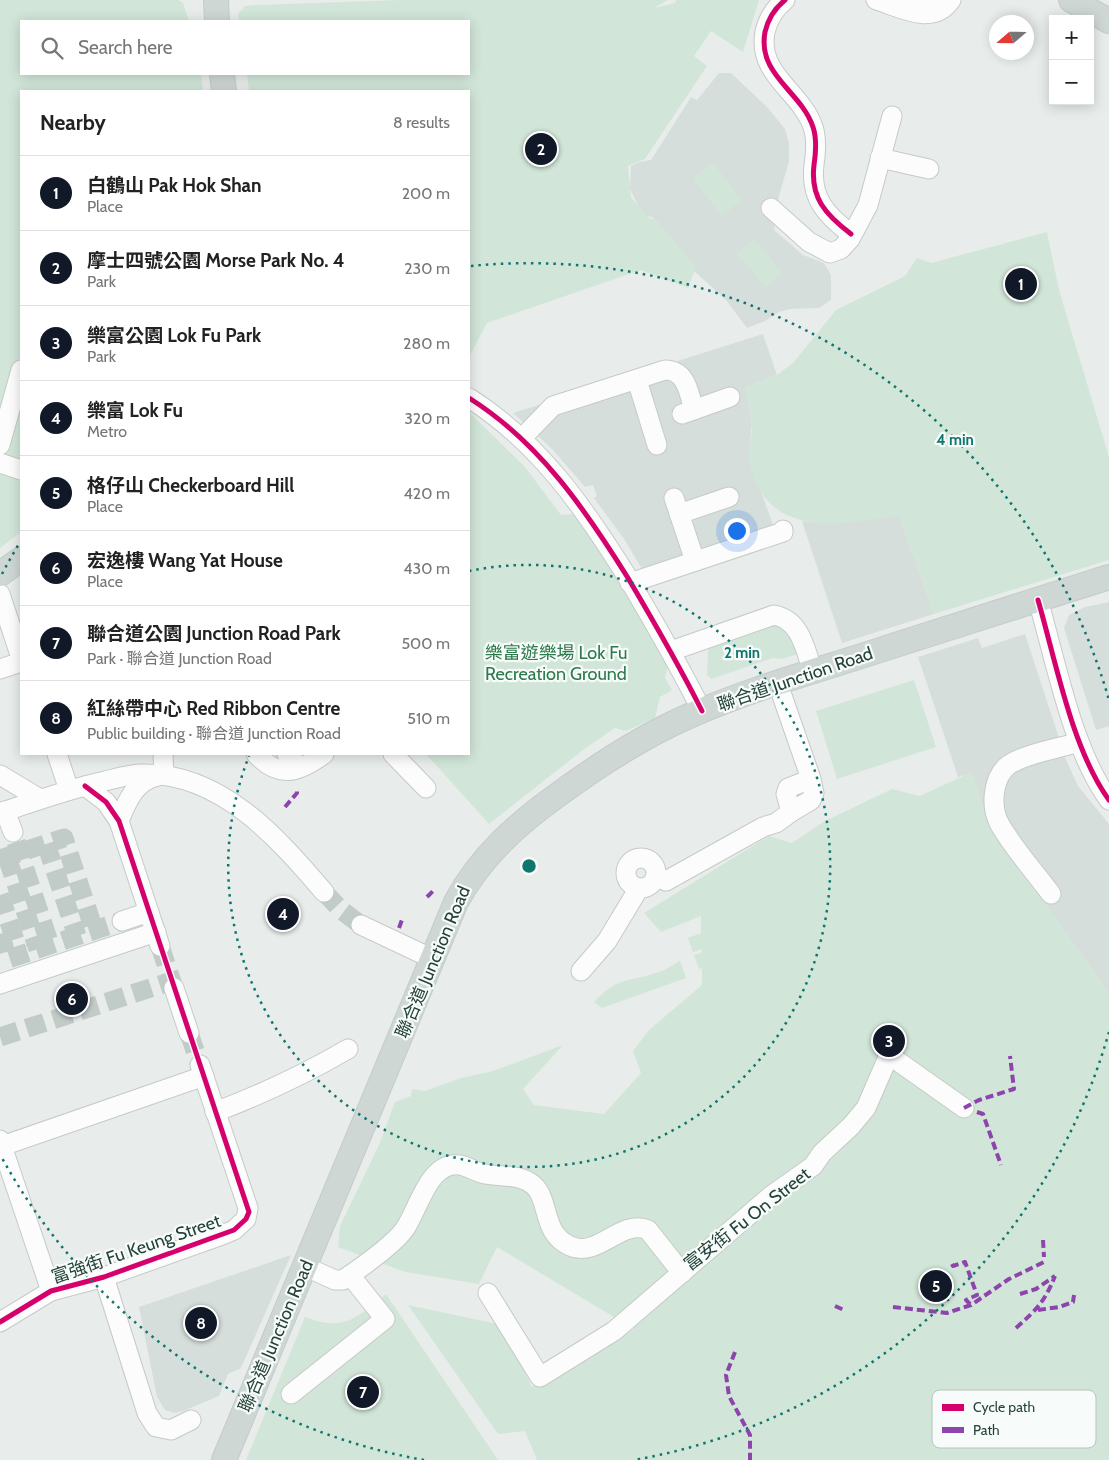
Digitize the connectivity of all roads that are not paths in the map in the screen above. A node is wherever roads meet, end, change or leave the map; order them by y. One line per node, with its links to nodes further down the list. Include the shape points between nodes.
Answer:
1 (216, 0): 8 (main road)
2 (785, 0): 16 (street, via 766,26 767,61 775,77 807,113 814,130 813,181 817,199 828,215)
3 (876, 0): 7 (street)
4 (931, 0): 7 (street)
5 (951, 0): 7 (street, via 943,9 929,15)
6 (1071, 0): 9 (main road)
7 (899, 7)
8 (217, 20)
9 (1109, 21)
10 (222, 75): 11 (main road)
11 (224, 90)
12 (892, 116): 13 (street)
13 (880, 158): 14 (street); 16 (street, via 868,205)
14 (928, 170)
15 (771, 208): 16 (street, via 809,242 830,254 841,249)
16 (851, 234)
17 (20, 374): 22 (street)
18 (637, 380): 19 (street, via 665,370 675,372 684,380 688,412); 21 (street, via 553,406); 23 (street)
19 (730, 398)
20 (470, 399): 21 (street)
21 (522, 438): 32 (street, via 582,505)
22 (0, 445)
23 (657, 445)
24 (0, 464): 25 (street)
25 (20, 470)
26 (729, 497): 29 (street, via 677,506)
27 (783, 530): 29 (street)
28 (20, 560): 30 (main road)
29 (695, 561): 32 (street)
30 (0, 574)
31 (1109, 577): 34 (main road, 聯合道 Junction Road)
32 (630, 583): 36 (street)
33 (0, 594): 37 (street)
34 (1038, 600): 40 (main road, 聯合道 Junction Road); 44 (street)
35 (693, 643): 36 (street); 40 (street, via 774,615 782,616 799,633); 42 (street)
36 (671, 651): 42 (street)
37 (20, 655)
38 (20, 662): 39 (street)
39 (0, 669)
40 (813, 672): 41 (main road, 聯合道 Junction Road)
41 (778, 684): 43 (main road, 聯合道 Junction Road); 60 (street, via 811,779 814,793 811,800 776,824 763,827 666,881)
42 (688, 685): 43 (street)
43 (702, 711): 67 (main road, 聯合道 Junction Road, via 644,738 591,771 509,833 468,880)
44 (1080, 742): 56 (street, via 1094,778); 63 (street, via 1009,764 1000,774 996,788 999,822)
45 (58, 755): 53 (street)
46 (163, 755): 51 (street)
47 (257, 755): 49 (street, via 275,770 292,771 304,767)
48 (271, 755): 49 (street, via 279,761)
49 (305, 755)
50 (394, 755): 54 (street)
51 (164, 775): 53 (street, via 135,775); 58 (street, via 150,778 128,797); 62 (street, via 188,781 245,810)
52 (4, 781): 55 (street)
53 (77, 788): 55 (street); 58 (street, via 106,802)
54 (426, 788)
55 (40, 799): 57 (street)
56 (1109, 800)
57 (3, 812): 59 (street)
58 (119, 821): 64 (street)
59 (13, 832)
60 (656, 876): 61 (street, via 652,884); 61 (street, via 652,862 642,857 632,860 626,868 627,879)
61 (639, 888): 68 (street, via 607,940)
62 (324, 892)
63 (1051, 894)
64 (149, 912): 65 (street); 69 (street, via 158,939)
65 (122, 921)
66 (361, 925): 67 (street)
67 (433, 959): 76 (main road, 聯合道 Junction Road)
68 (581, 971)
69 (0, 984)
70 (174, 988): 71 (street)
71 (189, 1033)
72 (348, 1049): 74 (street, via 291,1081)
73 (964, 1108): 77 (street, 富安街 Fu On Street, via 889,1056 866,1108 813,1166 777,1191)
74 (216, 1112): 75 (street, via 202,1071); 79 (street, 富強街 Fu Keung Street, via 251,1208 246,1219 234,1230)
75 (1, 1143): 80 (street)
76 (306, 1266): 78 (street, via 335,1280 343,1280); 85 (main road, 聯合道 Junction Road)
77 (682, 1273): 78 (street, 富安街 Fu On Street, via 648,1230 636,1228 586,1249 565,1244 554,1233 541,1196 532,1184 456,1165 443,1169 430,1182 403,1232); 81 (street, via 614,1331 540,1377)
78 (350, 1275): 83 (street, via 385,1319)
79 (104, 1277): 80 (street, 富強街 Fu Keung Street); 84 (street, via 147,1413 156,1426 170,1430)
80 (51, 1291): 82 (street, 富強街 Fu Keung Street)
81 (488, 1293)
82 (0, 1322)
83 (292, 1394)
84 (190, 1420)
85 (224, 1460)

